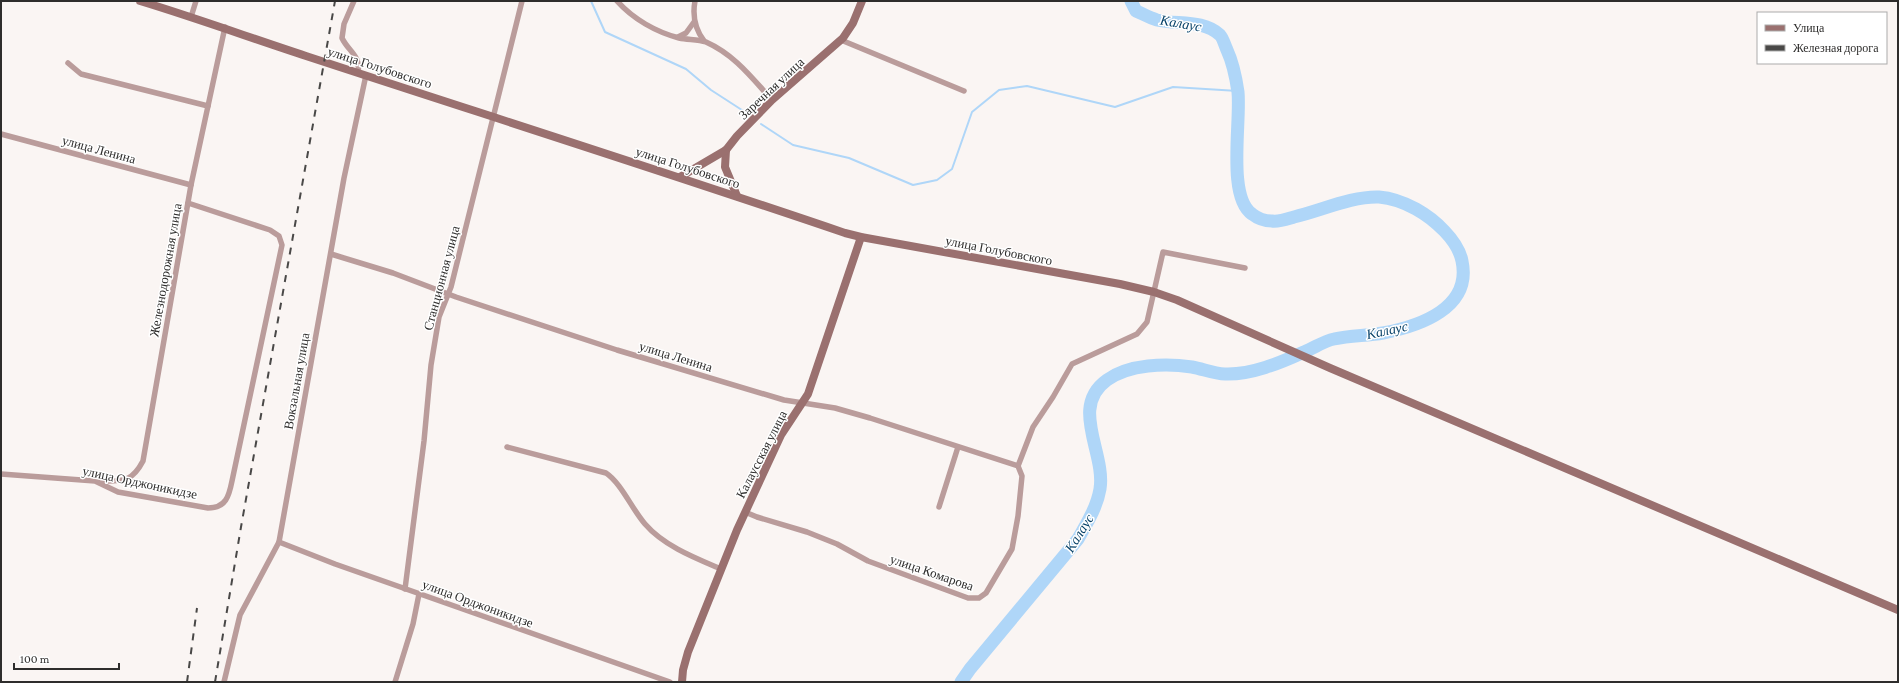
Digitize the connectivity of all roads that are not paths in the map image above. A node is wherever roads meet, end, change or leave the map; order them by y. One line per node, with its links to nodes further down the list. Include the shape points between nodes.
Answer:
1 (140, 1): 8 (street, улица Голубовского)
2 (196, 1): 8 (street)
3 (354, 1): 15 (street, via 344,24 342,38 357,57)
4 (522, 1): 20 (street, Станционная улица)
5 (618, 1): 11 (street, via 627,13 644,24)
6 (695, 1): 9 (street)
7 (862, 1): 12 (street, Заречная улица, via 853,23)
8 (191, 17): 10 (street, улица Голубовского)
9 (694, 22): 11 (street, via 686,33); 13 (street)
10 (225, 27): 15 (street, улица Голубовского); 19 (street, Железнодорожная улица)
11 (678, 38): 13 (street)
12 (841, 40): 17 (street); 18 (street, Заречная улица)
13 (704, 41): 18 (street, via 734,59 750,73)
14 (68, 63): 19 (street, via 81,74)
15 (358, 72): 16 (street, улица Голубовского)
16 (366, 75): 20 (street, улица Голубовского); 28 (street, Вокзальная улица)
17 (964, 91)
18 (772, 100): 22 (street, Заречная улица)
19 (208, 106): 24 (street, Железнодорожная улица)
20 (495, 116): 23 (street, улица Голубовского); 31 (street, Станционная улица)
21 (1, 134): 24 (street, улица Ленина)
22 (726, 150): 23 (street, Заречная улица); 25 (street, via 725,167)
23 (680, 177): 25 (street, улица Голубовского)
24 (191, 185): 26 (street, Железнодорожная улица)
25 (737, 196): 27 (street, улица Голубовского)
26 (188, 203): 37 (street, Железнодорожная улица, via 143,461 136,474 120,481); 37 (street, улица Орджоникидзе, via 270,230 279,236 282,245 228,497 216,508 208,508 118,492)
27 (861, 237): 30 (street, улица Голубовского); 32 (street, Калаусская улица, via 822,348 812,385)
28 (331, 254): 31 (street, улица Ленина, via 393,273); 40 (street, Вокзальная улица)
29 (1245, 268): 30 (street, via 1163,252)
30 (1154, 292): 35 (street, via 1143,329 1072,364 1033,427); 44 (street, улица Голубовского)
31 (448, 294): 32 (street, улица Ленина, via 617,350); 42 (street, Станционная улица, via 439,317 431,365)
32 (802, 404): 33 (street, улица Ленина, via 835,408); 39 (street, Калаусская улица, via 781,435)
33 (958, 446): 35 (street, улица Ленина); 38 (street)
34 (507, 447): 41 (street, via 606,473 614,478 654,534 689,555)
35 (1018, 466): 39 (street, улица Комарова, via 1022,476 1012,548 986,593 974,599 868,561 837,544 807,532 757,518)
36 (1, 474): 37 (street, улица Орджоникидзе)
37 (96, 481)
38 (939, 507)
39 (745, 512): 41 (street, Калаусская улица)
40 (279, 542): 42 (street, улица Орджоникидзе); 45 (street, Вокзальная улица, via 240,614)
41 (721, 569): 48 (street, Калаусская улица, via 688,652)
42 (405, 589): 43 (street, улица Орджоникидзе)
43 (419, 594): 46 (street, via 413,624); 47 (street, улица Орджоникидзе)
44 (1898, 610)
45 (224, 682)
46 (395, 682)
47 (670, 682)
48 (682, 682)

